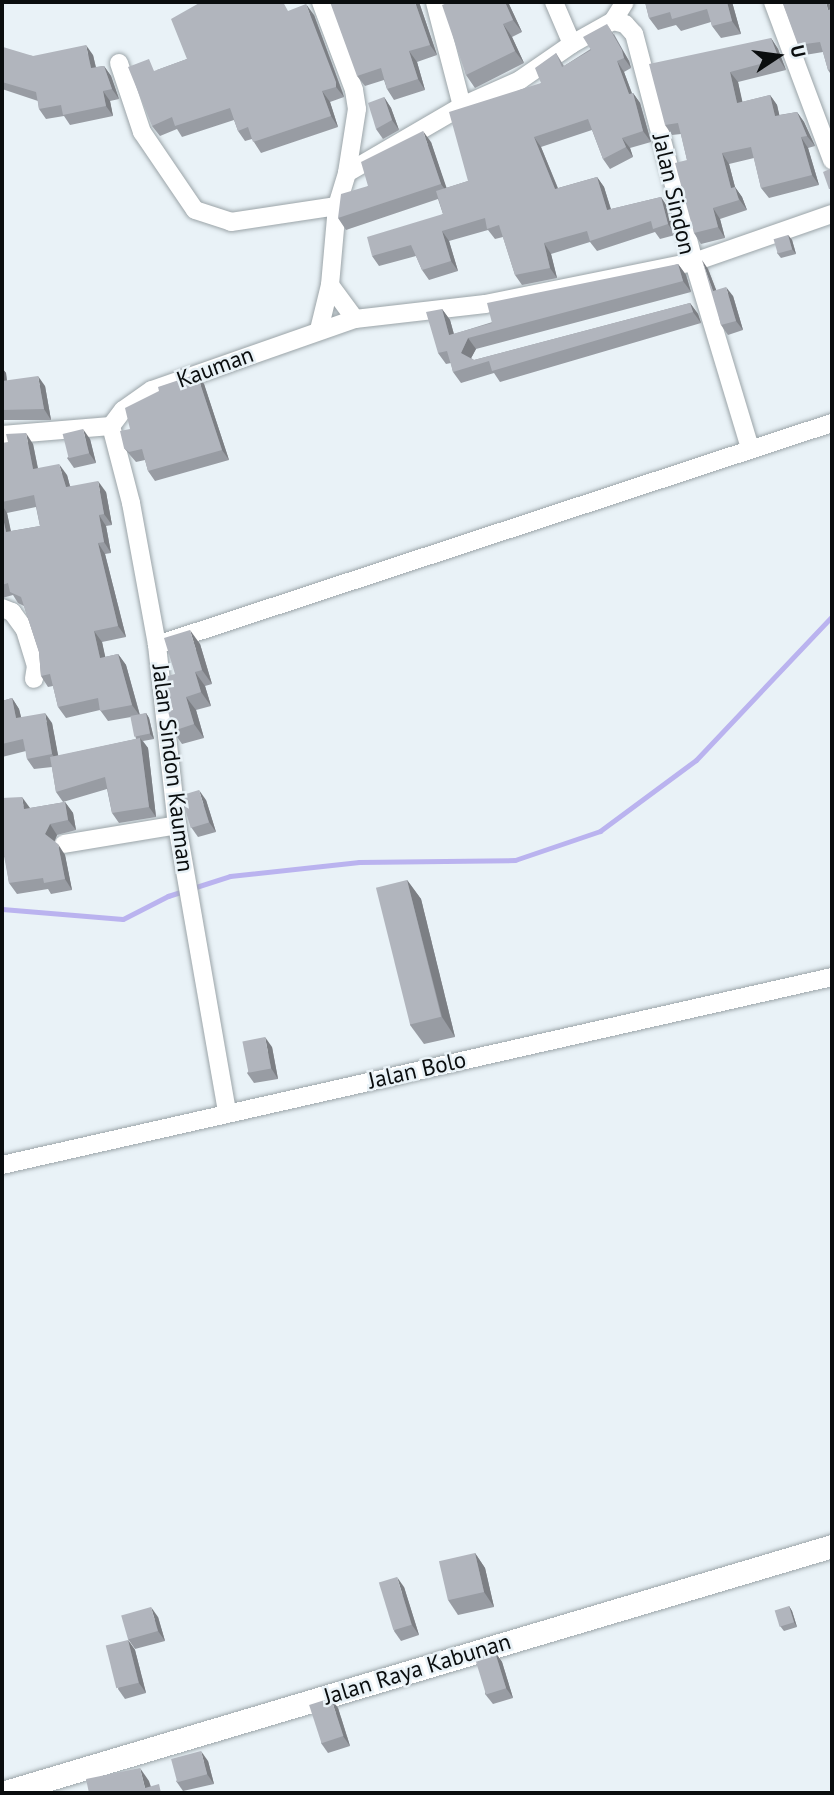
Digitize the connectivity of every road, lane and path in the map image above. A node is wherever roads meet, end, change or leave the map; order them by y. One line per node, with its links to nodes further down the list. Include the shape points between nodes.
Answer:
1 (321, 2): 11 (street, via 357,109)
2 (435, 2): 9 (street)
3 (554, 2): 7 (street)
4 (625, 2): 6 (street)
5 (773, 2): 10 (street, via 778,37)
6 (613, 21): 7 (street); 14 (street, Jalan Sindon, via 631,28 650,65)
7 (572, 44): 9 (street, via 520,80)
8 (119, 63): 12 (street, via 142,132 195,210 231,222)
9 (462, 106): 11 (street)
10 (832, 160)
11 (347, 173): 12 (street)
12 (337, 206): 15 (street)
13 (832, 214): 14 (street)
14 (694, 262): 16 (street, Jalan Sindon, via 485,304); 21 (street, via 699,302)
15 (330, 285): 16 (street); 17 (street)
16 (355, 319): 17 (street, Kauman)
17 (319, 330): 19 (street, Kauman, via 152,390 123,410)
18 (832, 423): 21 (street)
19 (111, 426): 20 (street); 23 (street, Jalan Sindon Kauman, via 131,503)
20 (2, 435)
21 (750, 448): 23 (street)
22 (2, 608): 24 (street, via 12,612 26,630 36,666)
23 (157, 645): 25 (street, Jalan Sindon Kauman)
24 (33, 680)
25 (177, 825): 26 (street); 28 (street, Jalan Sindon Kauman)
26 (64, 844)
27 (832, 977): 28 (street, Jalan Bolo)
28 (227, 1112): 29 (street, Jalan Bolo)
29 (2, 1165)
30 (832, 1546): 31 (street, Jalan Raya Kabunan)
31 (2, 1793)

